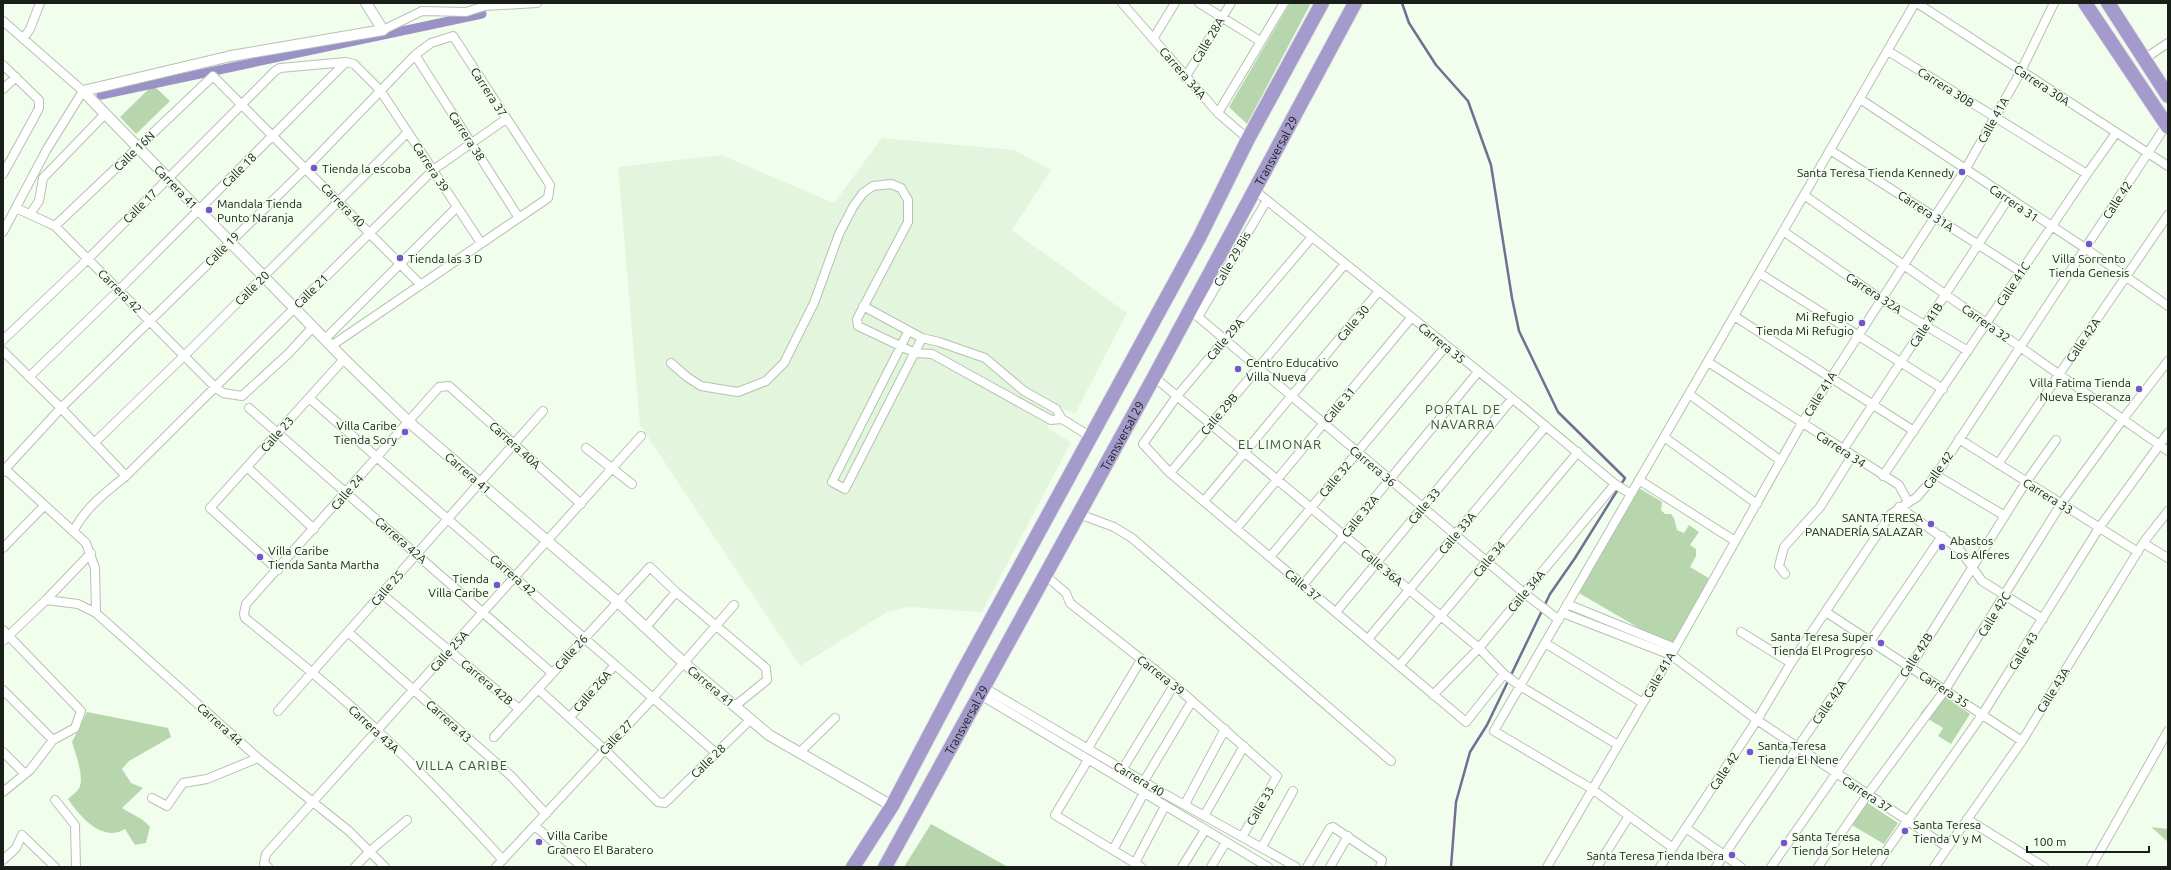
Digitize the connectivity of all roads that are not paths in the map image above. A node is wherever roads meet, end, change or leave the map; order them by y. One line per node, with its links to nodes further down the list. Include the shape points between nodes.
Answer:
1 (40, 3): 19 (street, via 30,29)
2 (366, 3): 18 (street)
3 (537, 3): 15 (street)
4 (1175, 3): 20 (street)
5 (1199, 3): 16 (street)
6 (1231, 3): 16 (street, Calle 28A)
7 (1284, 3): 21 (street)
8 (1322, 3): 47 (highway, Transversal 29)
9 (1355, 3): 60 (highway, Transversal 29)
10 (1916, 3): 23 (street); 28 (street, Carrera 30A)
11 (2054, 3): 28 (street, Calle 41A)
12 (2085, 3): 43 (highway)
13 (2108, 3): 25 (highway)
14 (1123, 4): 20 (street, Carrera 34A)
15 (486, 5): 18 (street, via 466,12 422,11)
16 (1222, 17): 21 (street); 30 (street, Calle 28A)
17 (5, 26): 19 (street)
18 (383, 30): 34 (street, via 231,56)
19 (23, 39): 34 (street)
20 (1153, 39): 30 (street, Carrera 34A)
21 (1260, 41): 39 (street)
22 (2168, 43): 25 (street)
23 (1888, 51): 37 (street); 41 (street, Carrera 30B)
24 (415, 55): 33 (street, Calle 19); 42 (street, Carrera 37, via 431,43 453,36); 48 (street, Carrera 38)
25 (2144, 59): 36 (highway)
26 (346, 62): 33 (street, via 354,64); 38 (street, Calle 17, via 280,68); 46 (street, Calle 18)
27 (3, 65): 31 (street)
28 (2021, 71): 41 (street, Calle 41A); 45 (street, Carrera 30A)
29 (213, 76): 38 (street, Carrera 40); 49 (street, Calle 16N)
30 (1186, 78): 39 (street, Carrera 34A)
31 (13, 80): 32 (street); 35 (street); 52 (street, via 39,100 39,108)
32 (3, 88)
33 (380, 90): 44 (street, Carrera 39); 54 (street, Calle 19)
34 (83, 91): 40 (street, Carrera 41); 66 (street)
35 (3, 95)
36 (2168, 96)
37 (1860, 99): 50 (street); 56 (street, Carrera 31)
38 (242, 104): 46 (street, Carrera 40); 59 (street, Calle 17)
39 (1218, 113): 47 (street, Carrera 34A)
40 (104, 114): 49 (street, Carrera 41); 68 (street, via 43,178 39,201)
41 (1995, 117): 56 (street, Calle 41A); 58 (street, Carrera 30B)
42 (506, 119): 48 (street, Calle 21); 70 (street, Carrera 37, via 550,185 546,201)
43 (2167, 125): 51 (street, Calle 42)
44 (408, 132): 55 (street, Carrera 39); 64 (street, Calle 20)
45 (2116, 133): 51 (street, Carrera 30A); 58 (street, Calle 41C)
46 (274, 136): 54 (street, Carrera 40); 67 (street, Calle 18)
47 (1248, 139): 154 (highway, Transversal 29, via 1199,238)
48 (471, 143): 55 (street, Calle 21); 70 (street, Carrera 38)
49 (138, 148): 59 (street, Carrera 41); 72 (street, Calle 16N)
50 (1830, 150): 61 (street); 69 (street, Carrera 31A)
51 (2149, 152): 53 (street, Carrera 30A); 81 (street, Calle 42)
52 (5, 165): 57 (street)
53 (2168, 166)
54 (306, 168): 64 (street, Carrera 40); 78 (street, Calle 19)
55 (433, 170): 65 (street, Carrera 39); 76 (street, Calle 21)
56 (1965, 170): 62 (street, Carrera 31); 69 (street, Calle 41A)
57 (3, 174)
58 (2087, 174): 73 (street, Calle 41C)
59 (168, 178): 67 (street, Carrera 41); 82 (street, Calle 17)
60 (1253, 190): 63 (street, Carrera 35); 98 (highway, Transversal 29)
61 (1804, 195): 74 (street); 85 (street, Carrera 32)
62 (2008, 199): 73 (street, Carrera 31); 80 (street, Calle 41B)
63 (1267, 200): 77 (street, Carrera 35); 98 (street, Calle 29 Bis)
64 (339, 201): 76 (street, Carrera 40); 88 (street, Calle 20)
65 (457, 207): 79 (street, Carrera 39); 83 (street)
66 (16, 208): 68 (street, Carrera 42); 75 (street)
67 (199, 210): 78 (street, Carrera 41); 91 (street, Calle 18)
68 (30, 214): 72 (street, Carrera 42)
69 (1935, 217): 80 (street, Carrera 31A); 85 (street, Calle 41A)
70 (519, 218): 79 (street)
71 (2167, 218): 89 (street, Calle 42A)
72 (55, 226): 82 (street, Carrera 42)
73 (2051, 227): 81 (street, Carrera 31); 86 (street, Calle 41C)
74 (1783, 231): 87 (street); 94 (street, Carrera 32A)
75 (3, 232)
76 (370, 232): 83 (street, Carrera 40); 97 (street, Calle 21)
77 (1312, 237): 84 (street, Carrera 35); 108 (street, Calle 29A)
78 (229, 241): 88 (street, Carrera 41); 101 (street, Calle 19)
79 (481, 243): 90 (street)
80 (1978, 245): 86 (street, Carrera 31A); 93 (street, Calle 41B)
81 (2085, 248): 89 (street, Carrera 31); 113 (street, Calle 42)
82 (88, 259): 91 (street, Carrera 42); 109 (street, Calle 17)
83 (401, 263): 90 (street, Carrera 40); 110 (street)
84 (1345, 264): 92 (street, Carrera 35); 123 (street, Calle 29B)
85 (1903, 265): 93 (street, Carrera 32); 94 (street, Calle 41A)
86 (2021, 272): 102 (street, Calle 41C)
87 (1759, 273): 99 (street); 106 (street)
88 (264, 277): 97 (street, Carrera 41); 117 (street, Calle 20)
89 (2125, 278): 96 (street, Carrera 31); 125 (street, Calle 42A)
90 (421, 284): 110 (street)
91 (119, 290): 101 (street, Carrera 42); 126 (street, Calle 18)
92 (1379, 291): 100 (street, Carrera 35); 134 (street, Calle 30)
93 (1946, 295): 102 (street, Carrera 32); 103 (street, Calle 41B)
94 (1881, 299): 103 (street, Carrera 32A); 106 (street, Calle 41A)
95 (863, 306): 105 (street); 112 (street, via 856,319 858,326); 121 (street, via 908,222 908,200 901,188 891,184 873,186 853,207 839,234 811,310 784,363 766,381 738,392 701,386)
96 (2168, 306)
97 (294, 308): 104 (street, Carrera 41); 130 (street, Calle 21)
98 (1194, 314): 108 (street, Carrera 36); 127 (highway, Transversal 29)
99 (1734, 316): 120 (street); 128 (street)
100 (1411, 318): 111 (street, Carrera 35); 146 (street, Calle 31)
101 (150, 322): 117 (street, Carrera 42); 138 (street, Calle 19)
102 (1987, 324): 113 (street, Carrera 32); 115 (street, Calle 41C)
103 (1925, 326): 115 (street, Carrera 32A); 122 (street, Calle 41B)
104 (313, 327): 110 (street, Carrera 41); 130 (street, via 242,396 223,393)
105 (908, 332): 107 (street); 112 (street)
106 (1857, 336): 122 (street); 128 (street, Calle 41A)
107 (922, 338): 116 (street); 143 (street, via 985,358 1024,391 1056,409)
108 (1225, 339): 123 (street, Carrera 36); 133 (street, Calle 29A)
109 (3, 340)
110 (328, 342): 118 (street, Carrera 41)
111 (1446, 346): 124 (street, Carrera 35); 166 (street, Calle 32)
112 (901, 347): 116 (street); 141 (street)
113 (2020, 347): 125 (street, Carrera 32); 156 (street, Calle 42)
114 (3, 351): 126 (street)
115 (1968, 351): 131 (street, Calle 41C)
116 (914, 353): 142 (street); 143 (street, via 932,354 1051,420)
117 (184, 356): 130 (street, Carrera 42); 158 (street, Calle 20)
118 (344, 359): 135 (street, Calle 23); 145 (street, Carrera 41)
119 (2168, 361): 144 (street, Calle 42C)
120 (1708, 362): 132 (street); 147 (street, Carrera 34)
121 (671, 363)
122 (1901, 363): 131 (street); 137 (street, Calle 41B)
123 (1258, 368): 134 (street, Carrera 36); 148 (street, Calle 29B)
124 (1478, 372): 136 (street, Carrera 35); 180 (street, Calle 32A)
125 (2060, 375): 144 (street, Carrera 32); 171 (street, Calle 42A)
126 (29, 376): 138 (street)
127 (1154, 377): 133 (street, Calle 36A); 198 (highway, Transversal 29)
128 (1830, 377): 137 (street); 147 (street, Calle 41A)
129 (449, 386): 145 (street, Calle 24, via 439,387); 159 (street, Carrera 40A)
130 (215, 387): 177 (street, Calle 21)
131 (1943, 389): 150 (street, Calle 41C)
132 (1689, 394): 155 (street); 170 (street)
133 (1177, 396): 148 (street, Calle 36A); 160 (street, Calle 29A)
134 (1291, 396): 146 (street, Carrera 36); 165 (street, Calle 30)
135 (309, 398): 151 (street, Calle 23); 169 (street, Carrera 42)
136 (1512, 399): 149 (street, Carrera 35); 194 (street, Calle 33)
137 (1873, 405): 150 (street); 163 (street, Calle 41B)
138 (62, 408): 158 (street); 174 (street, Calle 19)
139 (249, 408): 151 (street, Carrera 42A)
140 (543, 411): 159 (street, Calle 25)
141 (867, 413): 142 (street); 142 (street, via 832,482 845,489)
142 (881, 419)
143 (1062, 419): 154 (street)
144 (2123, 419): 161 (street, Carrera 32); 192 (street, Calle 42C)
145 (409, 422): 169 (street, Calle 24); 183 (street, Carrera 41)
146 (1324, 423): 166 (street, Carrera 36); 179 (street, Calle 31)
147 (1802, 423): 163 (street, Carrera 34); 170 (street, Calle 41A)
148 (1211, 424): 165 (street, Calle 36A); 175 (street, Calle 29B)
149 (1546, 426): 167 (street, Carrera 35); 205 (street, Calle 33A)
150 (1914, 431): 178 (street, Calle 41C)
151 (278, 433): 172 (street, Calle 23); 186 (street, Carrera 42A)
152 (2168, 433): 161 (street, Calle 43)
153 (641, 436): 173 (street, Calle 25A)
154 (1091, 437): 313 (highway, Transversal 29)
155 (1664, 437): 181 (street); 191 (street)
156 (1959, 439): 171 (street, Carrera 33); 176 (street, Calle 42)
157 (2056, 440): 182 (street, Calle 42B)
158 (94, 443): 177 (street)
159 (513, 444): 183 (street, Calle 25); 190 (street, Carrera 40A)
160 (1143, 444): 175 (street, Calle 37)
161 (2159, 445): 164 (street, Carrera 32); 201 (street, Calle 43)
162 (586, 448): 173 (street)
163 (1843, 450): 168 (street, Carrera 34)
164 (2168, 451)
165 (1244, 452): 179 (street, Calle 36A); 188 (street, Calle 30)
166 (1357, 452): 180 (street, Carrera 36); 196 (street, Calle 32)
167 (1578, 452): 185 (street, Carrera 35); 217 (street, Calle 34)
168 (1852, 456): 178 (street, Carrera 34); 221 (street, via 1820,507 1784,547 1779,566)
169 (378, 457): 186 (street, Calle 24); 200 (street, Carrera 42)
170 (1781, 461): 191 (street, Calle 41A)
171 (1998, 464): 182 (street, Carrera 33)
172 (247, 467): 202 (street); 220 (street, Calle 23, via 210,508)
173 (612, 468): 184 (street); 190 (street, Calle 25A)
174 (4, 471): 193 (street)
175 (1170, 473): 188 (street, Calle 37)
176 (1936, 475): 189 (street, Calle 42, via 1925,490); 199 (street)
177 (126, 476): 204 (street, Calle 21, via 81,517)
178 (1883, 476): 189 (street, Carrera 34, via 1898,485)
179 (1277, 480): 196 (street, Calle 36A); 203 (street, Calle 31)
180 (1390, 480): 194 (street, Carrera 36); 206 (street, Calle 32A)
181 (1639, 480): 187 (street); 208 (street)
182 (2026, 482): 192 (street, Carrera 33); 199 (street, Calle 42B)
183 (479, 483): 200 (street, Calle 25); 209 (street, Carrera 41)
184 (632, 484)
185 (1615, 484): 187 (street, Carrera 35); 227 (street, Calle 34A)
186 (346, 493): 202 (street, Calle 24); 214 (street, Carrera 42A)
187 (1631, 494): 233 (street)
188 (1204, 501): 203 (street, Calle 37)
189 (1908, 502): 195 (street, Calle 42)
190 (581, 504): 209 (street, Calle 25A)
191 (1757, 504): 208 (street, Calle 41A)
192 (2061, 504): 201 (street, Carrera 33); 229 (street, Calle 42C)
193 (44, 506): 204 (street); 211 (street)
194 (1422, 507): 205 (street, Carrera 36); 218 (street, Calle 33)
195 (1899, 507): 207 (street); 236 (street, Calle 42, via 1891,514)
196 (1311, 508): 206 (street, Calle 36A); 215 (street, Calle 32)
197 (2168, 511): 210 (street, Calle 43A)
198 (1079, 514): 222 (highway, Transversal 29); 298 (street, via 1114,527 1132,538)
199 (2005, 516): 219 (street, Calle 42B)
200 (448, 519): 214 (street, Calle 25); 223 (street, Carrera 42)
201 (2099, 528): 212 (street, Carrera 33); 241 (street, Calle 43)
202 (314, 529): 220 (street, Calle 24)
203 (1236, 529): 215 (street, Calle 37)
204 (74, 530): 213 (street)
205 (1455, 535): 217 (street, Carrera 36); 225 (street, Calle 33A)
206 (1344, 536): 218 (street, Calle 36A); 224 (street, Calle 32A)
207 (1942, 536): 219 (street, via 1960,550); 249 (street, Calle 42A)
208 (1736, 541): 253 (street, Calle 41A)
209 (547, 542): 223 (street, Calle 25A); 231 (street, Carrera 41)
210 (2143, 543): 212 (street, Calle 43A); 216 (street)
211 (3, 548)
212 (2138, 552): 287 (street, Calle 43A)
213 (91, 553): 230 (street); 237 (street)
214 (416, 554): 228 (street, Calle 25); 238 (street, Carrera 42A)
215 (1270, 557): 224 (street, Calle 37)
216 (2168, 558)
217 (1487, 562): 227 (street, Carrera 36); 239 (street, Calle 34)
218 (1376, 563): 225 (street, Calle 36A); 235 (street, Calle 33)
219 (1972, 567): 229 (street, via 1982,582); 259 (street, Calle 42B)
220 (278, 570): 232 (street, Calle 24)
221 (1785, 574)
222 (1045, 575): 254 (street, Carrera 39, via 1066,593 1070,602); 269 (highway, Transversal 29)
223 (515, 577): 238 (street, Calle 25A); 247 (street, Carrera 42)
224 (1303, 585): 235 (street, Calle 37)
225 (1409, 590): 239 (street, Calle 36A); 248 (street, Calle 33A)
226 (676, 592): 231 (street, Calle 26, via 650,567); 242 (street); 243 (street)
227 (1524, 593): 240 (street, Carrera 36); 251 (street, Calle 34A)
228 (382, 594): 244 (street, Calle 25); 252 (street, Carrera 42B)
229 (2006, 596): 241 (street); 268 (street, Calle 42C)
230 (46, 600): 237 (street, Carrera 44, via 78,604); 246 (street)
231 (618, 601): 243 (street, Carrera 41); 247 (street, Calle 26)
232 (246, 604): 260 (street, Carrera 43A, via 245,618)
233 (1568, 604): 240 (street); 253 (street)
234 (734, 605): 242 (street, Calle 27)
235 (1336, 612): 248 (street, Calle 37)
236 (1826, 612): 249 (street, Carrera 35); 256 (street, Calle 42)
237 (96, 613): 296 (street, Carrera 44)
238 (483, 613): 252 (street, Calle 25A); 261 (street, Carrera 42A)
239 (1441, 616): 251 (street, Calle 36A); 258 (street, Calle 34)
240 (1561, 616): 250 (street); 253 (street, Carrera 36)
241 (2043, 619): 277 (street, Calle 43)
242 (716, 626): 255 (street, Calle 27); 274 (street, via 766,668 767,680)
243 (646, 627): 255 (street, Carrera 41)
244 (348, 632): 260 (street, Calle 25); 267 (street, Carrera 43)
245 (1741, 632): 256 (street)
246 (5, 636): 286 (street, via 81,711 75,728)
247 (584, 638): 257 (street, Carrera 42); 261 (street, Calle 26)
248 (1368, 639): 258 (street, Calle 37)
249 (1871, 641): 259 (street, Carrera 35); 291 (street, Calle 42A)
250 (1545, 643): 263 (street); 273 (street)
251 (1478, 648): 262 (street, Calle 36A); 270 (street, Calle 34A)
252 (449, 651): 267 (street, Calle 25A); 275 (street, Carrera 42B)
253 (1673, 651): 273 (street, Calle 41A); 281 (street, Carrera 37)
254 (1142, 660): 264 (street, Carrera 39); 290 (street)
255 (684, 663): 271 (street, Calle 27); 274 (street, Carrera 41)
256 (1791, 663): 281 (street, Calle 42)
257 (615, 665): 271 (street, Carrera 42); 278 (street, Calle 26A)
258 (1399, 666): 270 (street, Calle 37)
259 (1910, 667): 268 (street, Carrera 35); 301 (street, Calle 42B)
260 (312, 672): 276 (street, Calle 25); 283 (street, Carrera 43A)
261 (552, 673): 265 (street, Calle 26)
262 (1506, 675): 263 (street, Calle 36A); 270 (street, Calle 37, via 1466,722)
263 (1519, 684): 288 (street, Calle 36A); 304 (street, via 1494,730)
264 (1174, 685): 272 (street, Carrera 39); 299 (street)
265 (538, 689): 275 (street, Calle 26); 278 (street)
266 (3, 690): 286 (street)
267 (414, 690): 283 (street, Calle 25A); 315 (street, Carrera 43, via 510,776)
268 (1946, 690): 277 (street, Carrera 35); 308 (street, Calle 42C)
269 (981, 691): 290 (street, Carrera 40); 297 (street, Carrera 40); 345 (highway, Transversal 29)
270 (1433, 695)
271 (653, 698): 292 (street, Calle 27); 295 (street, Carrera 42)
272 (1192, 701): 282 (street, Carrera 39); 303 (street)
273 (1643, 702): 288 (street, Calle 41A)
274 (735, 706): 280 (street, Carrera 41)
275 (519, 709): 285 (street, Calle 26)
276 (278, 711)
277 (1982, 715): 287 (street, Carrera 35); 320 (street, Calle 43)
278 (570, 718): 292 (street)
279 (835, 718): 294 (street)
280 (751, 719): 294 (street, Carrera 41, via 769,735); 295 (street, Calle 28)
281 (1757, 720): 291 (street, Carrera 37); 322 (street, Calle 42)
282 (1225, 729): 289 (street, Carrera 39); 312 (street)
283 (378, 731): 311 (street, Calle 25A); 334 (street, Carrera 43A, via 439,791)
284 (2168, 732): 362 (street)
285 (494, 737)
286 (54, 740): 300 (street, via 34,766)
287 (2022, 741): 318 (street, Calle 43A)
288 (1618, 745): 304 (street, Calle 41A)
289 (1244, 746): 302 (street, Carrera 39); 316 (street)
290 (1088, 748): 299 (street, Carrera 40)
291 (1798, 748): 301 (street, Carrera 37); 332 (street, Calle 42A)
292 (604, 750): 295 (street, Calle 28, via 658,802 665,802); 315 (street, Calle 27)
293 (3, 752): 300 (street)
294 (800, 752): 313 (street, Carrera 41)
295 (716, 753)
296 (258, 758): 309 (street, via 207,779 183,783 167,806); 311 (street, Carrera 44)
297 (1088, 760): 306 (street, Carrera 40); 330 (street, via 1055,815)
298 (1391, 761)
299 (1122, 770): 303 (street, Carrera 40)
300 (24, 774): 307 (street)
301 (1835, 774): 308 (street, Carrera 37); 357 (street, Calle 42B)
302 (1277, 776): 325 (street, Calle 33)
303 (1143, 782): 306 (street); 312 (street, Carrera 40)
304 (1592, 789): 317 (street); 352 (street, Calle 41A)
305 (1293, 790): 327 (street)
306 (1142, 791): 314 (street, Carrera 40); 330 (street)
307 (3, 792)
308 (1868, 794): 320 (street, Carrera 37); 358 (street, Calle 42C)
309 (152, 798)
310 (54, 800): 338 (street, via 75,825)
311 (313, 803): 331 (street, Carrera 44); 339 (street, Calle 25A, via 266,854 264,864)
312 (1185, 804): 316 (street, Carrera 40)
313 (892, 806): 344 (highway, Transversal 29)
314 (1165, 806): 323 (street, Carrera 40); 335 (street)
315 (546, 814): 321 (street, Calle 27)
316 (1204, 816): 325 (street, Carrera 40)
317 (1629, 816): 329 (street); 353 (street)
318 (1967, 819): 328 (street, Calle 43A); 361 (street)
319 (407, 820): 331 (street)
320 (1907, 820): 328 (street, Carrera 37); 359 (street, Calle 43)
321 (535, 826): 334 (street, Calle 27); 343 (street)
322 (1686, 828): 329 (street, Calle 42); 332 (street)
323 (1205, 830): 326 (street, Carrera 40); 346 (street)
324 (1348, 836): 349 (street, via 1336,827 1330,828); 350 (street); 351 (street, via 1382,860)
325 (1242, 837): 327 (street, Carrera 40)
326 (1226, 842): 336 (street, Carrera 40); 347 (street)
327 (1262, 847): 348 (street, Carrera 40)
328 (1947, 847): 360 (street, Calle 43A)
329 (1673, 848): 354 (street, Calle 42)
330 (1113, 850): 335 (street)
331 (370, 851): 340 (street); 341 (street, Carrera 44)
332 (1724, 855): 355 (street, Calle 42A); 356 (street)
333 (3, 860): 337 (street, via 16,848 22,835)
334 (503, 860): 342 (street, Calle 27)
335 (1138, 865)
336 (1263, 866)
337 (55, 867)
338 (76, 867)
339 (268, 867)
340 (355, 867)
341 (385, 867)
342 (496, 867)
343 (582, 867)
344 (854, 867)
345 (885, 867)
346 (1182, 867)
347 (1211, 867)
348 (1296, 867)
349 (1306, 867)
350 (1330, 867)
351 (1380, 867)
352 (1547, 867)
353 (1597, 867)
354 (1660, 867)
355 (1716, 867)
356 (1741, 867)
357 (1771, 867)
358 (1818, 867)
359 (1875, 867)
360 (1934, 867)
361 (2044, 867)
362 (2091, 867)

